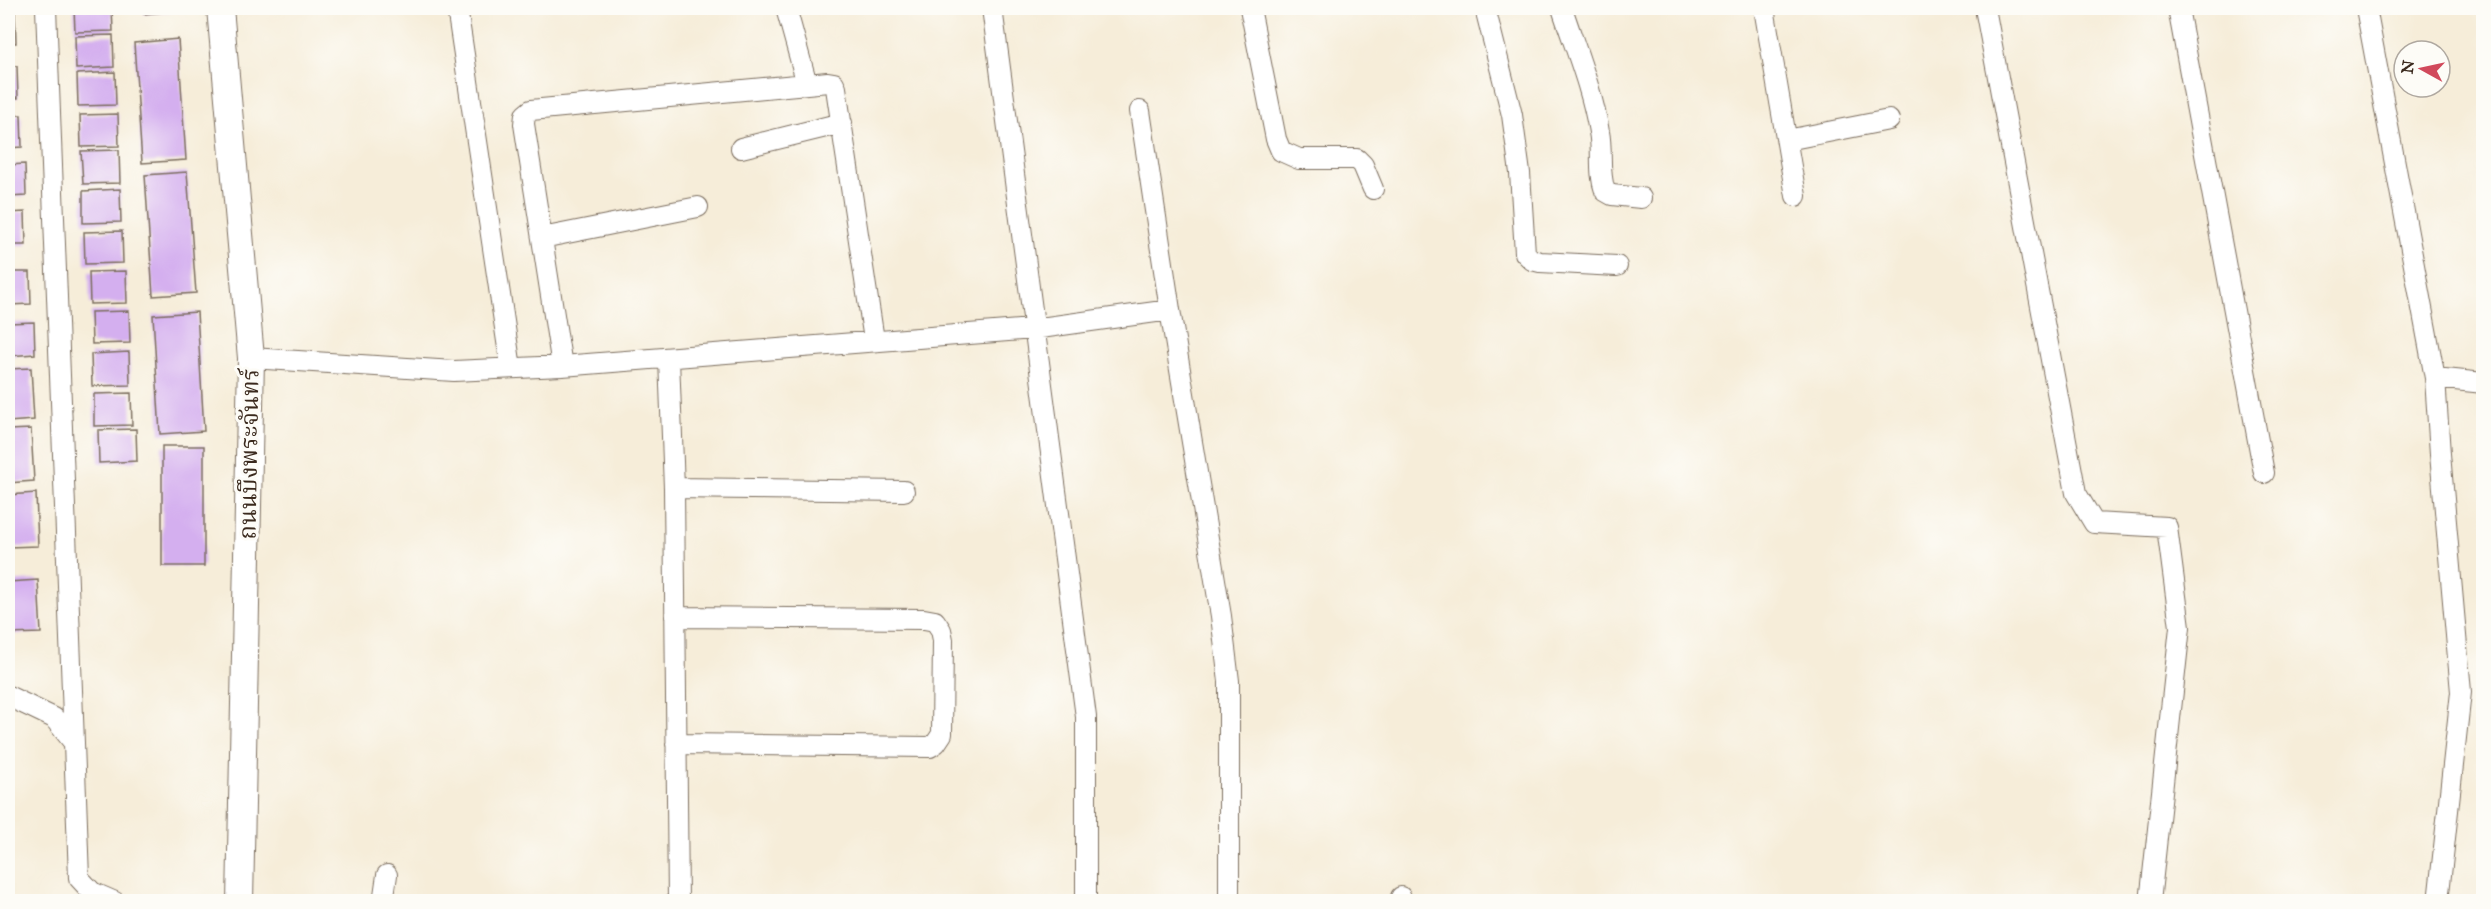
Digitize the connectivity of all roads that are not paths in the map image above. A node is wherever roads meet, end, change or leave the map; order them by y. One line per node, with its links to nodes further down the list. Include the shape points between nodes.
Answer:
1 (46, 8): 39 (street)
2 (220, 8): 28 (street, ถนนบึงพระจันทร์)
3 (457, 8): 31 (street)
4 (786, 8): 13 (street)
5 (992, 8): 26 (street)
6 (1250, 8): 19 (street, via 1281,151 1299,159 1357,159)
7 (1485, 8): 24 (street, via 1512,115 1525,253 1540,262)
8 (1562, 8): 21 (street, via 1595,111 1605,191)
9 (1764, 8): 17 (street)
10 (1985, 8): 48 (street, via 2076,493 2094,523 2167,527 2180,627)
11 (2178, 8): 34 (street)
12 (2366, 8): 32 (street)
13 (807, 84): 16 (street, via 834,83); 23 (street, via 531,110 524,123)
14 (1140, 111): 25 (street)
15 (1889, 120): 17 (street)
16 (842, 123): 18 (street); 27 (street)
17 (1787, 140): 20 (street)
18 (741, 148)
19 (1373, 189)
20 (1796, 196)
21 (1641, 198)
22 (698, 207): 23 (street)
23 (542, 238): 30 (street)
24 (1617, 266)
25 (1170, 310): 26 (street); 47 (street, via 1229,681)
26 (1034, 329): 27 (street); 46 (street, via 1086,717)
27 (874, 340): 29 (street)
28 (251, 358): 31 (street, via 454,371); 43 (street, ถนนบึงพระจันทร์)
29 (669, 359): 30 (street); 35 (street)
30 (562, 366): 31 (street)
31 (511, 368)
32 (2435, 378): 33 (street); 49 (street, via 2461,692)
33 (2484, 384)
34 (2264, 473)
35 (674, 488): 36 (street); 37 (street)
36 (904, 491)
37 (675, 617): 40 (street); 40 (street, via 924,619 935,621 943,640 942,734 930,747)
38 (8, 696): 39 (street, via 54,718)
39 (74, 743): 42 (street, via 79,878 92,892)
40 (676, 744): 45 (street)
41 (387, 875): 44 (street)
42 (115, 902)
43 (240, 902)
44 (383, 902)
45 (678, 902)
46 (1086, 902)
47 (1229, 902)
48 (2150, 902)
49 (2438, 902)

